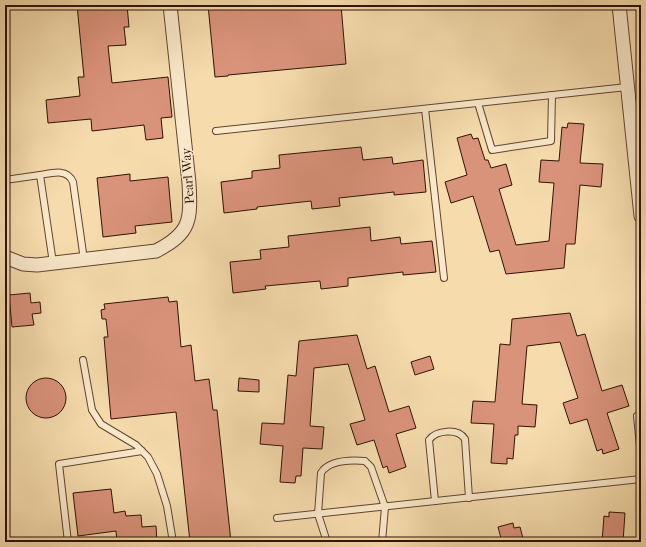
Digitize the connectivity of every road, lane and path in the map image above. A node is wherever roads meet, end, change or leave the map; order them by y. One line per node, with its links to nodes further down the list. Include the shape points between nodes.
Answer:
1 (170, 5): 12 (street, Pearl Way, via 189,183 189,219 170,244 156,251)
2 (619, 5): 3 (street)
3 (627, 87): 4 (lane); 10 (street)
4 (552, 95): 5 (lane); 5 (lane, via 550,141 492,150)
5 (478, 103): 6 (lane)
6 (425, 109): 7 (lane); 14 (lane)
7 (216, 131)
8 (40, 175): 9 (lane); 12 (lane, via 67,173 71,176); 13 (lane)
9 (5, 180)
10 (641, 216)
11 (5, 256): 13 (street, Pearl Way, via 23,264)
12 (84, 260): 13 (street, Pearl Way)
13 (53, 263)
14 (444, 278)
15 (83, 360): 17 (lane, via 92,410 101,424)
16 (637, 416): 18 (lane)
17 (142, 451): 25 (lane, via 59,464); 26 (lane, via 157,474 167,506)
18 (641, 456)
19 (641, 479): 20 (lane)
20 (469, 498): 21 (lane); 21 (lane, via 465,439 460,433 442,432 429,440)
21 (435, 502): 22 (lane)
22 (385, 507): 23 (lane); 23 (lane, via 368,463 352,460 332,464 322,471); 28 (lane)
23 (318, 514): 24 (lane); 27 (lane)
24 (276, 518)
25 (68, 542)
26 (173, 542)
27 (326, 542)
28 (382, 542)

